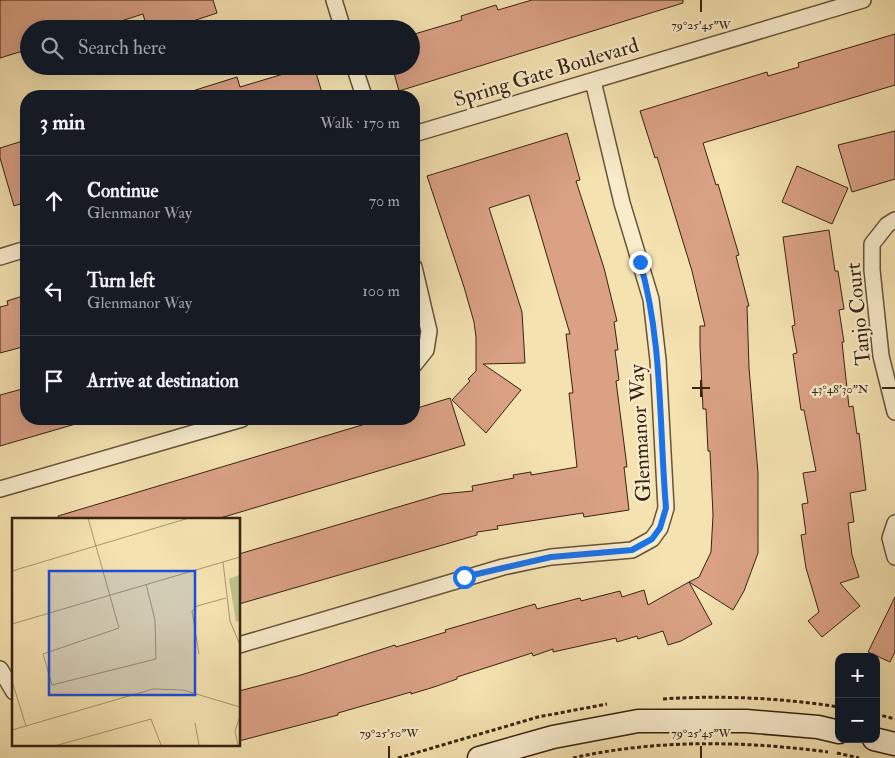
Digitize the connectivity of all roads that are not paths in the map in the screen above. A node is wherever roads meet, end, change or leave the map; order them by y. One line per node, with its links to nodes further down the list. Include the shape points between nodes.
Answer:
1 (334, 0): 3 (street)
2 (863, 0): 5 (street, Spring Gate Boulevard)
3 (340, 20)
4 (357, 75): 6 (street)
5 (593, 80): 7 (street, Spring Gate Boulevard); 18 (street, Glenmanor Way, via 622,203 651,299 658,360 666,508 660,528 652,539 632,550 551,557 503,567)
6 (362, 90)
7 (420, 132)
8 (895, 220): 13 (street, Tanjo Court, via 872,244 872,270 882,356)
9 (20, 251): 10 (street)
10 (0, 257)
11 (420, 293): 12 (street, via 429,331 426,350)
12 (420, 358)
13 (895, 412)
14 (221, 425): 15 (street)
15 (0, 489)
16 (895, 523): 17 (street, via 890,538)
17 (895, 557)
18 (240, 645)
19 (0, 669): 20 (street)
20 (12, 689)
21 (835, 731): 24 (street, via 746,721 638,721 553,737)
22 (880, 740): 23 (street)
23 (895, 744)
24 (479, 758)

